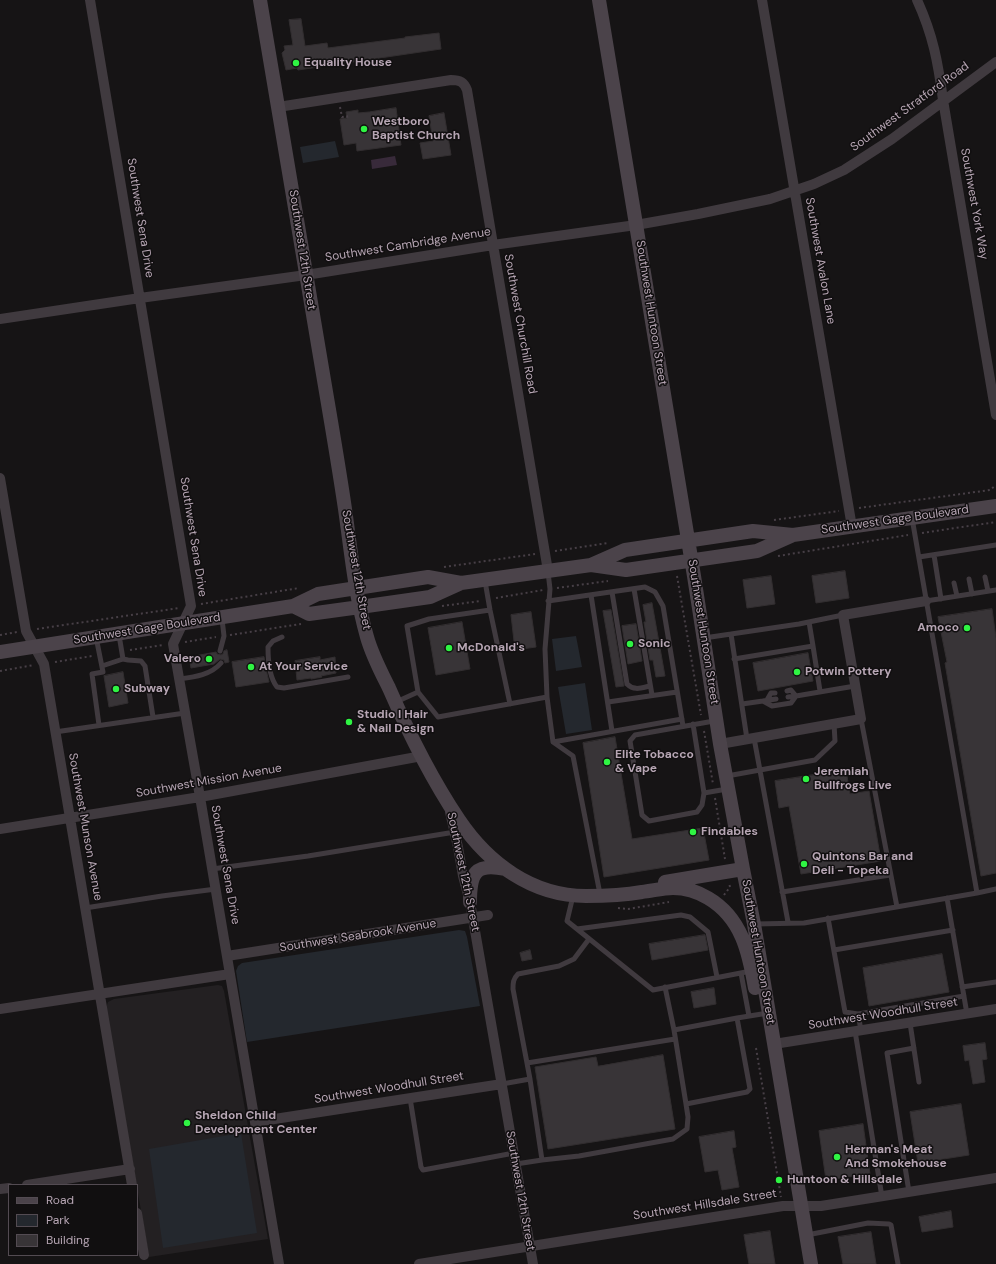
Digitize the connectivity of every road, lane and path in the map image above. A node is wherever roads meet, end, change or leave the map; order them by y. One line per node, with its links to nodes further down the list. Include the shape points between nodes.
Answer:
1 (90, 0): 15 (street, Southwest Sena Drive)
2 (260, 0): 9 (main road, Southwest 12th Street)
3 (599, 0): 12 (main road, Southwest Huntoon Street)
4 (762, 0): 11 (street, Southwest Avalon Lane)
5 (918, 0): 8 (street, Southwest York Way, via 935,46)
6 (996, 62): 8 (street, Southwest Stratford Road)
7 (339, 98): 9 (street); 10 (path, via 342,117 347,116); 13 (street, Southwest Churchill Road, via 451,80 463,82 468,90)
8 (943, 100): 11 (street, Southwest Stratford Road, via 892,140 844,170); 17 (street, Southwest York Way)
9 (278, 107): 14 (main road, Southwest 12th Street)
10 (348, 120)
11 (795, 191): 12 (street, Southwest Cambridge Avenue, via 770,199); 21 (street, Southwest Avalon Lane)
12 (636, 225): 13 (street, Southwest Cambridge Avenue); 28 (main road, Southwest Huntoon Street)
13 (493, 245): 14 (street, Southwest Cambridge Avenue); 32 (street, Southwest Churchill Road)
14 (306, 275): 15 (street, Southwest Cambridge Avenue); 51 (main road, Southwest 12th Street)
15 (140, 298): 16 (street, Southwest Cambridge Avenue); 62 (street, Southwest Sena Drive)
16 (0, 319)
17 (996, 415)
18 (0, 482): 70 (street, Southwest Munson Avenue)
19 (996, 485): 21 (path, via 990,490)
20 (996, 506): 22 (main road, Southwest Gage Boulevard)
21 (849, 509): 23 (path); 25 (street, Southwest Avalon Lane)
22 (912, 518): 25 (main road, Southwest Gage Boulevard); 26 (lane)
23 (773, 520)
24 (996, 522): 26 (path)
25 (852, 527): 27 (main road, Southwest Gage Boulevard)
26 (915, 534): 36 (path); 37 (lane)
27 (793, 535): 28 (main road, Southwest Gage Boulevard, via 753,531); 39 (main road, Southwest Gage Boulevard, via 757,551)
28 (688, 541): 39 (main road, Southwest Huntoon Street); 40 (main road, Southwest Gage Boulevard, via 626,550)
29 (608, 543): 32 (path)
30 (996, 545): 31 (lane)
31 (980, 547): 33 (lane, via 966,552); 35 (lane)
32 (545, 552): 41 (path); 42 (street, Southwest Churchill Road)
33 (949, 552): 34 (lane); 38 (lane)
34 (934, 554): 37 (lane); 59 (lane)
35 (982, 554)
36 (773, 557)
37 (919, 557): 61 (lane)
38 (950, 559)
39 (691, 560): 40 (main road, Southwest Gage Boulevard, via 626,570); 43 (main road, Southwest Huntoon Street)
40 (591, 565): 42 (main road, Southwest Gage Boulevard)
41 (439, 568)
42 (548, 571): 46 (main road, Southwest Gage Boulevard); 60 (lane)
43 (694, 576): 45 (path); 76 (main road, Southwest Huntoon Street)
44 (985, 577): 54 (lane)
45 (678, 578)
46 (485, 580): 48 (main road, Southwest Gage Boulevard); 65 (lane)
47 (970, 580): 56 (lane)
48 (461, 583): 51 (main road, Southwest Gage Boulevard, via 428,577); 64 (main road, Southwest Gage Boulevard, via 430,597)
49 (954, 583): 58 (lane)
50 (300, 588): 62 (path)
51 (356, 588): 63 (main road, Southwest Gage Boulevard, via 318,594); 64 (main road, Southwest 12th Street)
52 (634, 589): 55 (lane); 87 (lane); 92 (lane, via 645,588 655,592 663,606)
53 (996, 590): 54 (lane)
54 (988, 591): 56 (lane)
55 (612, 592): 57 (lane); 87 (lane, via 627,684 635,689)
56 (972, 594): 58 (lane)
57 (591, 595): 60 (lane); 101 (lane)
58 (957, 596): 59 (lane)
59 (941, 599): 61 (lane)
60 (548, 601): 96 (lane)
61 (926, 601): 66 (street); 134 (lane)
62 (191, 606): 69 (street, Southwest Sena Drive); 70 (path)
63 (293, 606): 64 (main road, Southwest Gage Boulevard, via 309,614); 67 (main road, Southwest Gage Boulevard)
64 (360, 608): 100 (main road, Southwest 12th Street, via 368,642)
65 (490, 610): 91 (lane, via 429,619 407,626); 102 (lane)
66 (843, 615): 68 (lane); 88 (street)
67 (222, 618): 69 (main road, Southwest Gage Boulevard); 79 (lane, via 224,636)
68 (809, 622): 72 (lane); 77 (lane)
69 (181, 624): 71 (main road, Southwest Gage Boulevard); 86 (street, Southwest Sena Drive, via 173,644)
70 (26, 631): 73 (path); 78 (street, Southwest Munson Avenue)
71 (119, 634): 74 (main road, Southwest Gage Boulevard); 82 (lane)
72 (731, 634): 76 (lane); 81 (lane)
73 (0, 635)
74 (96, 637): 78 (main road, Southwest Gage Boulevard); 84 (lane)
75 (282, 637): 85 (lane, via 268,647 272,682 277,687)
76 (704, 638): 108 (main road, Southwest Huntoon Street)
77 (813, 646): 81 (lane); 90 (lane)
78 (34, 647): 80 (main road, Southwest Gage Boulevard); 113 (street, Southwest Munson Avenue, via 44,664)
79 (220, 651)
80 (0, 652)
81 (734, 658): 103 (lane)
82 (123, 659): 84 (lane); 105 (lane, via 141,661 144,664)
83 (221, 663): 86 (lane, via 212,670 194,677)
84 (102, 666): 111 (lane, via 103,672 92,674)
85 (348, 677)
86 (179, 679): 104 (street, Southwest Sena Drive)
87 (650, 686): 94 (lane)
88 (855, 686): 90 (lane); 106 (street)
89 (787, 691): 95 (lane, via 791,690)
90 (820, 691): 95 (lane)
91 (418, 692): 100 (lane); 102 (lane, via 438,717)
92 (677, 692): 94 (lane); 107 (lane)
93 (775, 693): 99 (lane, via 771,693)
94 (652, 695): 101 (lane)
95 (796, 696): 97 (lane); 99 (lane, via 792,703 772,706)
96 (546, 697): 102 (lane); 116 (lane)
97 (788, 697)
98 (776, 699): 99 (lane)
99 (765, 701): 103 (lane)
100 (395, 702): 118 (main road, Southwest 12th Street)
101 (608, 702): 114 (lane)
102 (510, 704)
103 (742, 704): 115 (lane)
104 (185, 713): 105 (lane); 122 (street, Southwest Sena Drive)
105 (153, 717): 111 (lane)
106 (861, 719): 110 (street); 130 (lane)
107 (682, 720): 112 (lane); 114 (lane)
108 (717, 720): 109 (lane); 117 (main road, Southwest Huntoon Street)
109 (693, 724): 112 (lane); 121 (lane)
110 (834, 724): 115 (street); 119 (lane, via 835,741 815,760)
111 (99, 725): 113 (lane)
112 (683, 726): 121 (lane, via 635,735 630,741 642,816 649,821 697,812 702,805)
113 (55, 732): 124 (street, Southwest Munson Avenue)
114 (612, 732): 116 (lane)
115 (751, 739): 117 (street); 119 (lane)
116 (552, 742): 136 (lane, via 574,756)
117 (720, 744): 120 (main road, Southwest Huntoon Street)
118 (422, 756): 122 (street, Southwest Mission Avenue); 123 (main road, Southwest 12th Street)
119 (760, 770): 120 (lane); 133 (lane)
120 (727, 782): 121 (lane); 129 (main road, Southwest Huntoon Street)
121 (704, 793)
122 (200, 797): 124 (street, Southwest Mission Avenue); 127 (street, Southwest Sena Drive)
123 (446, 800): 126 (street, Southwest 12th Street); 128 (main road, via 472,838 485,853)
124 (70, 818): 125 (street, Southwest Mission Avenue); 140 (street, Southwest Munson Avenue)
125 (0, 829)
126 (455, 832): 127 (lane); 138 (street, Southwest 12th Street)
127 (212, 869): 131 (street, Southwest Sena Drive)
128 (505, 869): 135 (main road, via 521,880 540,888); 138 (main road, via 489,866 477,872 470,887)
129 (743, 869): 136 (main road); 145 (main road, Southwest Huntoon Street)
130 (890, 875): 133 (lane); 139 (lane)
131 (216, 889): 140 (lane); 150 (street, Southwest Sena Drive)
132 (996, 889): 134 (lane)
133 (782, 892): 144 (lane)
134 (977, 892): 137 (lane)
135 (573, 895): 136 (main road); 146 (lane, via 567,921)
136 (604, 895): 151 (main road, via 674,888 700,894 731,917 741,933)
137 (947, 898): 139 (lane); 147 (lane)
138 (470, 902): 142 (street, Southwest 12th Street)
139 (896, 906): 143 (lane)
140 (85, 908): 157 (street, Southwest Munson Avenue)
141 (488, 915): 142 (street, Southwest Seabrook Avenue)
142 (473, 918): 150 (street, Southwest Seabrook Avenue); 176 (street, Southwest 12th Street)
143 (828, 918): 144 (lane, via 804,923); 149 (lane)
144 (788, 922): 145 (lane)
145 (754, 924): 151 (main road, Southwest Huntoon Street)
146 (577, 929): 148 (lane); 153 (lane, via 681,915 690,917 708,932)
147 (953, 930): 149 (lane); 156 (lane)
148 (589, 939): 155 (lane, via 653,990); 173 (lane, via 574,959 559,966 518,974 515,977 514,990)
149 (834, 950): 162 (lane, via 844,1012)
150 (227, 956): 152 (street, Southwest Sena Drive)
151 (751, 971): 153 (lane); 161 (main road, via 759,1002); 164 (lane)
152 (230, 974): 157 (street); 179 (street, Southwest Sena Drive)
153 (717, 978): 155 (lane)
154 (996, 982): 156 (lane)
155 (665, 987): 167 (lane)
156 (962, 987): 158 (lane)
157 (100, 994): 159 (street); 183 (street, Southwest Munson Avenue)
158 (964, 996): 162 (lane); 163 (lane)
159 (0, 1009)
160 (996, 1009): 163 (street, Southwest Woodhull Street)
161 (769, 1013): 164 (lane); 170 (main road, Southwest Huntoon Street)
162 (858, 1014): 168 (lane)
163 (967, 1014): 166 (street, Southwest Woodhull Street)
164 (749, 1016): 165 (lane)
165 (737, 1018): 167 (lane); 178 (lane, via 750,1089 747,1092)
166 (910, 1023): 168 (street, Southwest Woodhull Street); 172 (lane)
167 (674, 1030): 169 (lane)
168 (858, 1031): 170 (street, Southwest Woodhull Street); 188 (lane)
169 (675, 1039): 173 (lane); 178 (lane)
170 (774, 1044): 190 (main road, Southwest Huntoon Street)
171 (756, 1048): 189 (path)
172 (914, 1048): 175 (lane); 187 (lane, via 888,1054)
173 (527, 1063): 174 (lane)
174 (530, 1079): 176 (lane); 181 (lane)
175 (919, 1082)
176 (502, 1084): 177 (street, Southwest Woodhull Street); 180 (street, Southwest 12th Street)
177 (410, 1098): 179 (street, Southwest Woodhull Street); 180 (lane, via 423,1170)
178 (686, 1104): 181 (lane, via 687,1129 673,1139)
179 (255, 1122): 195 (street, Southwest Sena Drive)
180 (514, 1153): 182 (street, Southwest 12th Street)
181 (542, 1160): 182 (lane)
182 (516, 1164): 193 (street, Southwest 12th Street)
183 (130, 1169): 185 (street); 186 (street, Southwest Munson Avenue)
184 (996, 1178): 187 (street, Southwest Hillsdale Street)
185 (33, 1184)
186 (132, 1184)
187 (909, 1192): 188 (street, Southwest Hillsdale Street)
188 (882, 1197): 190 (street, Southwest Hillsdale Street, via 822,1206)
189 (782, 1206): 190 (street, Southwest Hillsdale Street); 193 (street, Southwest Hillsdale Street)
190 (802, 1206): 192 (main road, Southwest Huntoon Street)
191 (138, 1219): 194 (street)
192 (806, 1235): 198 (main road, Southwest Huntoon Street); 199 (lane, via 868,1223 889,1224)
193 (530, 1246): 196 (street, Southwest Hillsdale Street); 197 (street, Southwest 12th Street)
194 (144, 1255)
195 (279, 1264)
196 (419, 1264)
197 (533, 1264)
198 (811, 1264)
199 (898, 1264)

